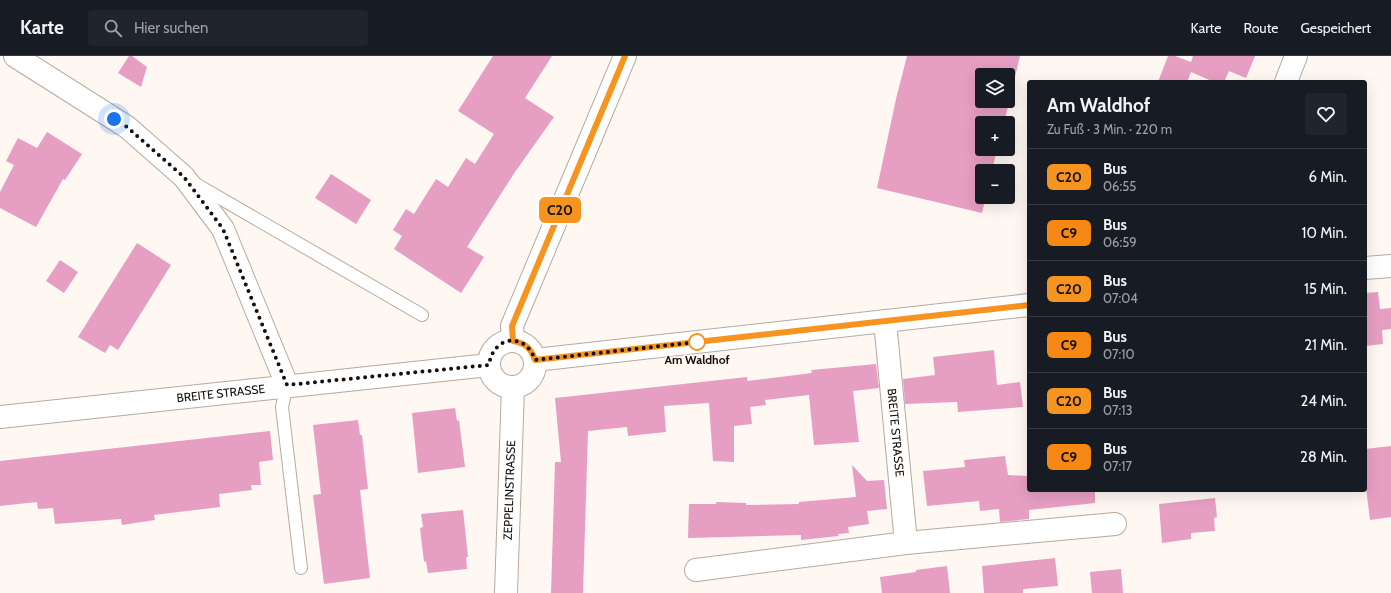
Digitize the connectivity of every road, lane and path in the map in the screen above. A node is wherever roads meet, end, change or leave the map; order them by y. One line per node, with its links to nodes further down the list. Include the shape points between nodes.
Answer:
1 (15, 56): 5 (street, via 127,127)
2 (625, 56): 11 (street, via 512,326)
3 (1296, 56): 4 (street)
4 (1287, 80)
5 (184, 177): 9 (lane); 14 (street, via 223,229)
6 (1391, 266): 7 (street)
7 (1367, 268)
8 (1027, 305): 10 (street)
9 (422, 315)
10 (885, 321): 12 (street); 18 (street, BREITE STRASSE)
11 (513, 341): 12 (street, via 528,346); 13 (street, via 504,342 496,347 490,356)
12 (535, 360): 15 (street, via 530,378 523,384)
13 (489, 365): 14 (street, BREITE STRASSE); 15 (street, via 491,374 497,381)
14 (287, 385): 16 (street, BREITE STRASSE); 19 (lane, via 282,406)
15 (513, 387): 21 (street, ZEPPELINSTRASSE)
16 (0, 417)
17 (1115, 524): 18 (street)
18 (906, 543): 20 (street)
19 (301, 568)
20 (696, 570)
21 (506, 593)

